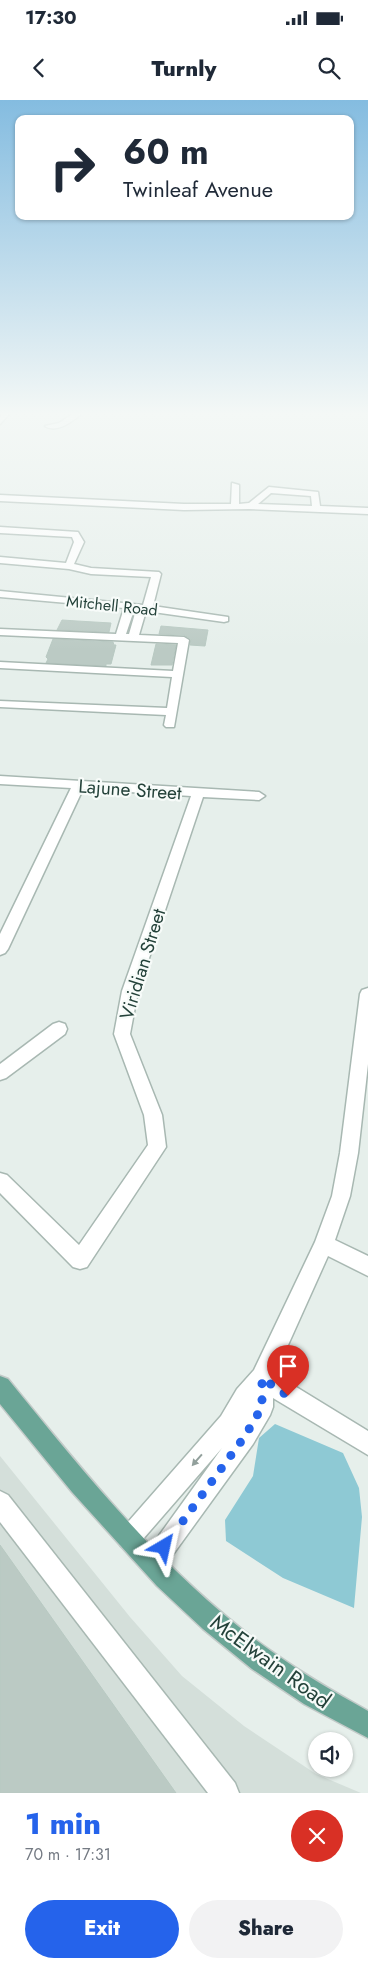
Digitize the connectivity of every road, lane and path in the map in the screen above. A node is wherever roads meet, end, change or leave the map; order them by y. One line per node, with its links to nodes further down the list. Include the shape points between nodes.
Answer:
1 (235, 492): 5 (street)
2 (267, 492): 6 (street)
3 (292, 492): 7 (street, via 315,494)
4 (0, 498): 5 (street, via 184,507)
5 (235, 506): 6 (street)
6 (251, 506): 7 (street)
7 (316, 509): 8 (street)
8 (368, 511)
9 (0, 530): 11 (street, via 75,534 79,542)
10 (0, 560): 11 (street)
11 (69, 566): 14 (street, via 91,571 156,574)
12 (0, 594): 13 (street, Mitchell Road)
13 (130, 606): 14 (street, Mitchell Road); 17 (street)
14 (144, 608): 15 (street, Mitchell Road); 18 (street)
15 (224, 620)
16 (0, 632): 17 (street)
17 (120, 637): 18 (street)
18 (133, 638): 20 (street, via 184,640)
19 (0, 666): 20 (street)
20 (177, 674): 22 (street)
21 (0, 704): 22 (street)
22 (172, 712): 23 (street)
23 (170, 725)
24 (0, 780): 25 (street, Lajune Street)
25 (79, 785): 26 (street, Lajune Street); 28 (street)
26 (198, 793): 27 (street, Lajune Street); 33 (street, Viridian Street, via 130,991 122,1034 153,1115 157,1147 80,1260)
27 (259, 796)
28 (0, 949)
29 (368, 994): 30 (street)
30 (367, 1017): 34 (street, via 341,1196)
31 (58, 1029): 32 (street)
32 (0, 1073)
33 (0, 1181)
34 (324, 1244): 35 (street); 36 (street)
35 (368, 1266)
36 (262, 1378): 38 (street, via 262,1407); 39 (street, via 299,1404)
37 (0, 1388): 41 (main road, McElwain Road)
38 (227, 1443): 41 (street, one-way to 41); 42 (street)
39 (368, 1444)
40 (0, 1503): 44 (street)
41 (129, 1538): 42 (main road, McElwain Road)
42 (153, 1563): 43 (main road, McElwain Road, via 242,1646 334,1709)
43 (368, 1725)
44 (226, 1793)

